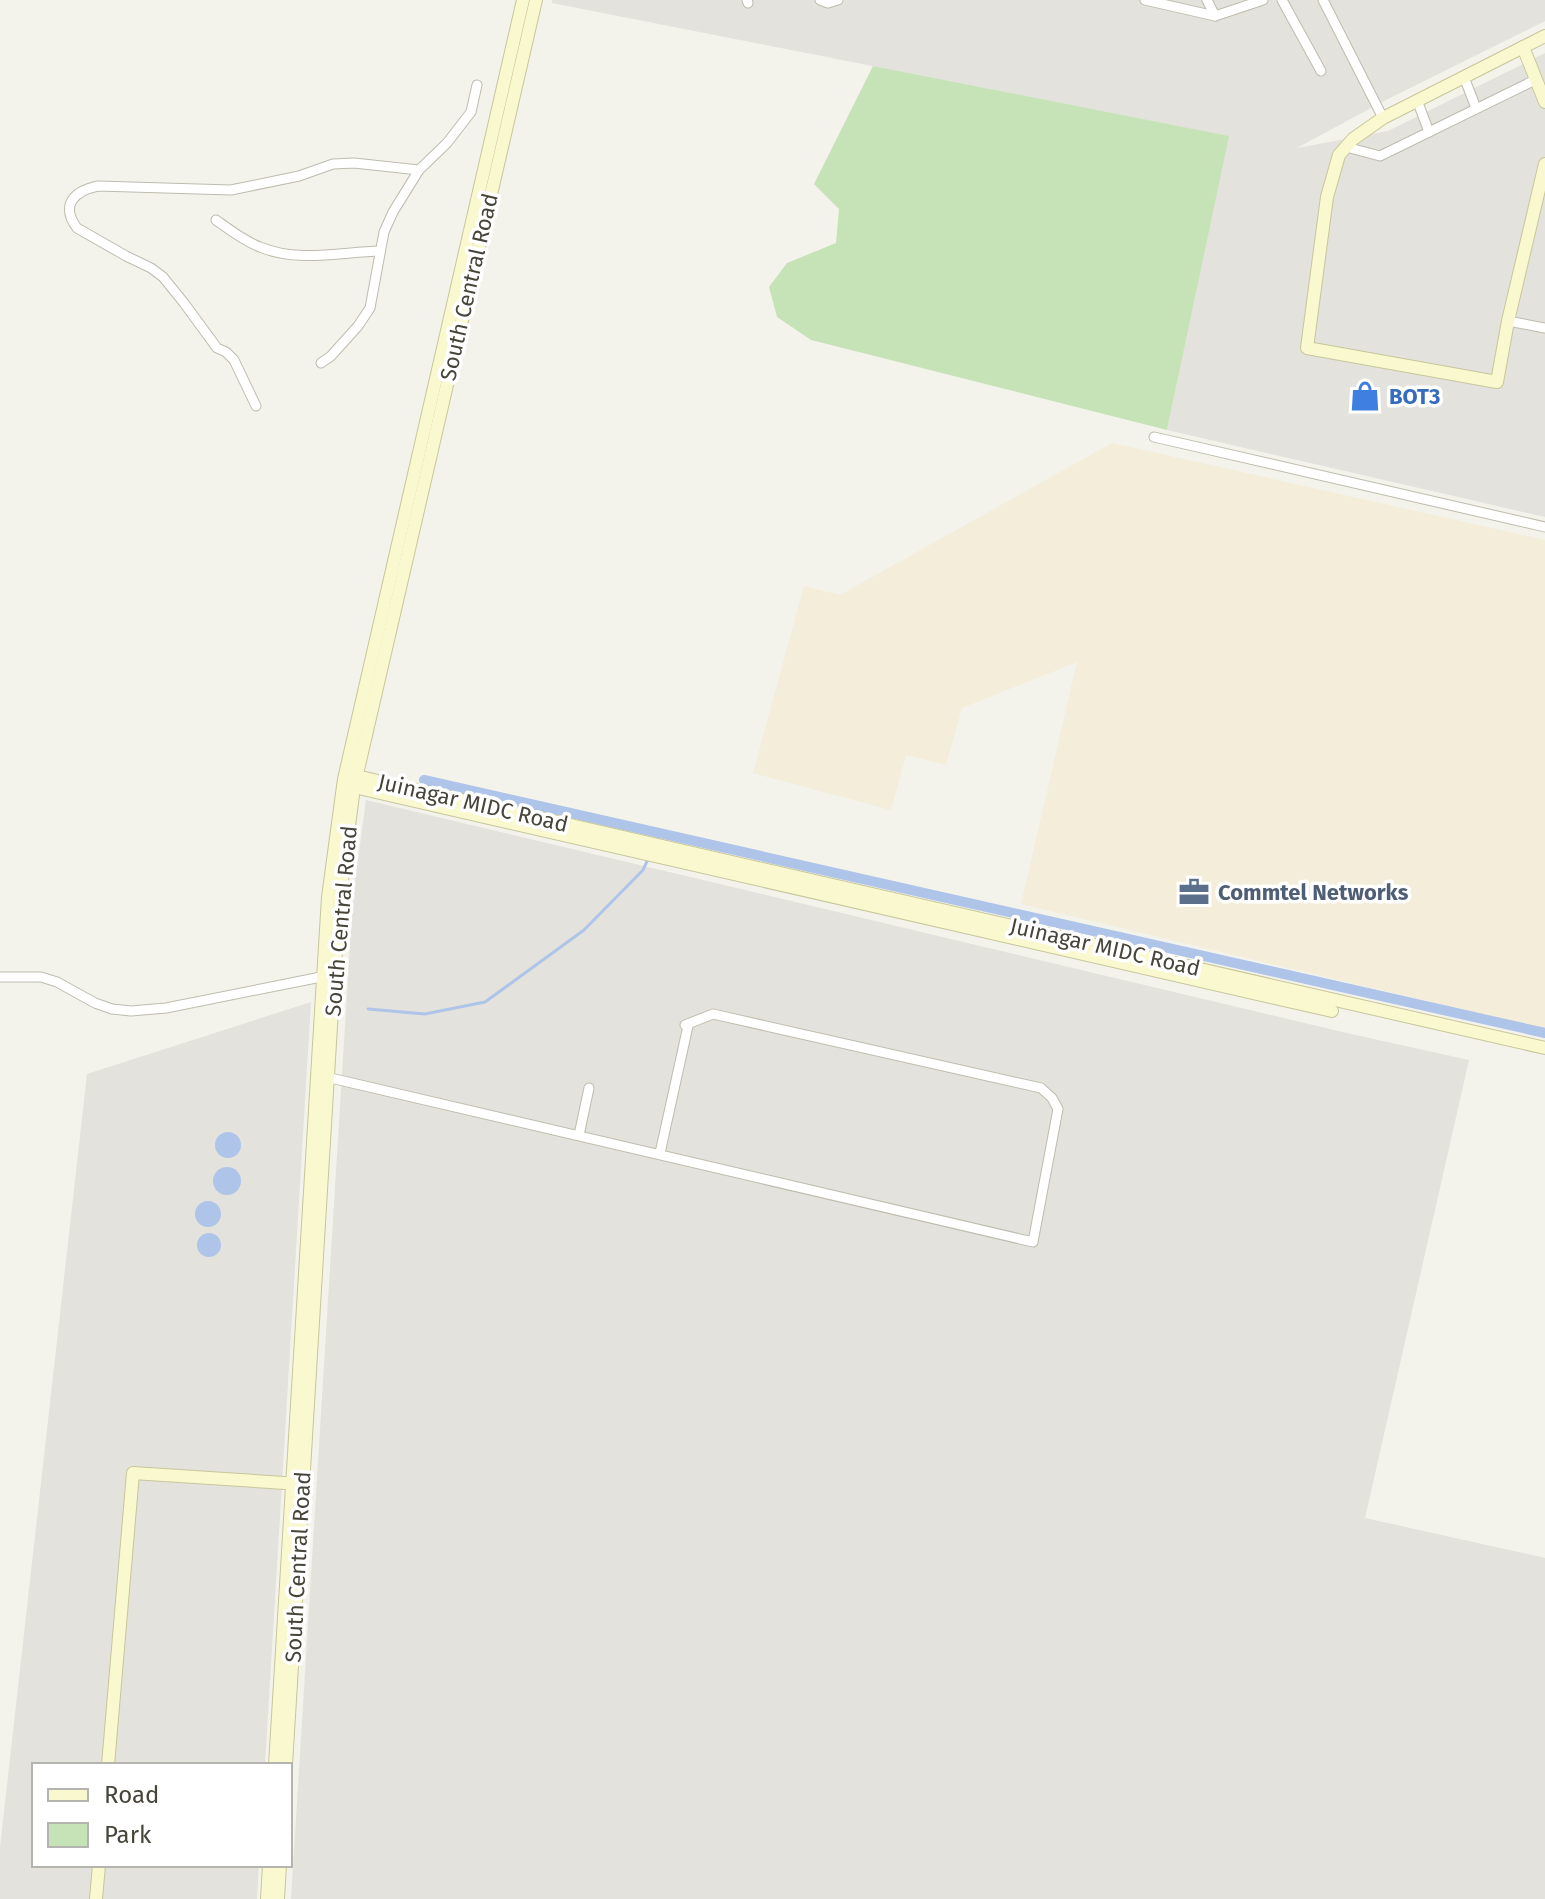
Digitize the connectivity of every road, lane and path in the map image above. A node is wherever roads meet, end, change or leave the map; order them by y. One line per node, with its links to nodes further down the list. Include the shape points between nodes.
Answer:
1 (523, 0): 23 (street, South Central Road)
2 (536, 0): 23 (street, South Central Road)
3 (820, 0): 4 (street)
4 (838, 0)
5 (1145, 0): 10 (street)
6 (1207, 0): 10 (street)
7 (1263, 0): 10 (street)
8 (1282, 0): 13 (street)
9 (1323, 0): 20 (street)
10 (1215, 16)
11 (1545, 36): 12 (street)
12 (1523, 47): 14 (street); 15 (street)
13 (1321, 71)
14 (1464, 77): 17 (street); 19 (street)
15 (1537, 79): 18 (street); 19 (street)
16 (477, 85): 25 (street, via 471,112)
17 (1417, 100): 20 (street); 21 (street)
18 (1545, 102)
19 (1476, 108): 21 (street)
20 (1383, 118): 22 (street)
21 (1429, 132): 22 (street, via 1380,156)
22 (1346, 147): 28 (street, via 1327,197 1307,348 1497,382)
23 (494, 153): 34 (street, South Central Road)
24 (1545, 164): 28 (street)
25 (419, 170): 27 (street, via 393,212); 31 (street, via 333,164 231,190 98,186 83,189 72,200 69,209 77,228 163,277 217,348 234,360)
26 (216, 220): 27 (street, via 261,248 297,255)
27 (380, 251): 30 (street, via 370,308)
28 (1508, 321): 29 (street)
29 (1545, 328)
30 (321, 363)
31 (256, 406)
32 (1154, 437): 33 (street)
33 (1545, 527)
34 (352, 781): 36 (street, South Central Road, via 328,897); 37 (street, Juinagar MIDC Road)
35 (0, 977): 36 (street, via 41,977 95,1003 131,1011)
36 (329, 977): 40 (street, South Central Road)
37 (1216, 979): 38 (street, Juinagar MIDC Road); 39 (street, Juinagar MIDC Road)
38 (1332, 1011)
39 (1545, 1048)
40 (323, 1076): 42 (street); 44 (street, South Central Road)
41 (589, 1088): 42 (street)
42 (579, 1135): 43 (street)
43 (660, 1153): 43 (street, via 1033,1242 1058,1109 1041,1088 713,1014 685,1025)
44 (298, 1484): 45 (street, via 133,1473); 46 (street, South Central Road); 47 (street, South Central Road)
45 (108, 1763)
46 (275, 1763)
47 (286, 1763)
48 (99, 1867): 51 (street)
49 (269, 1867): 52 (street)
50 (280, 1867): 53 (street)
51 (96, 1899)
52 (267, 1899)
53 (278, 1899)

